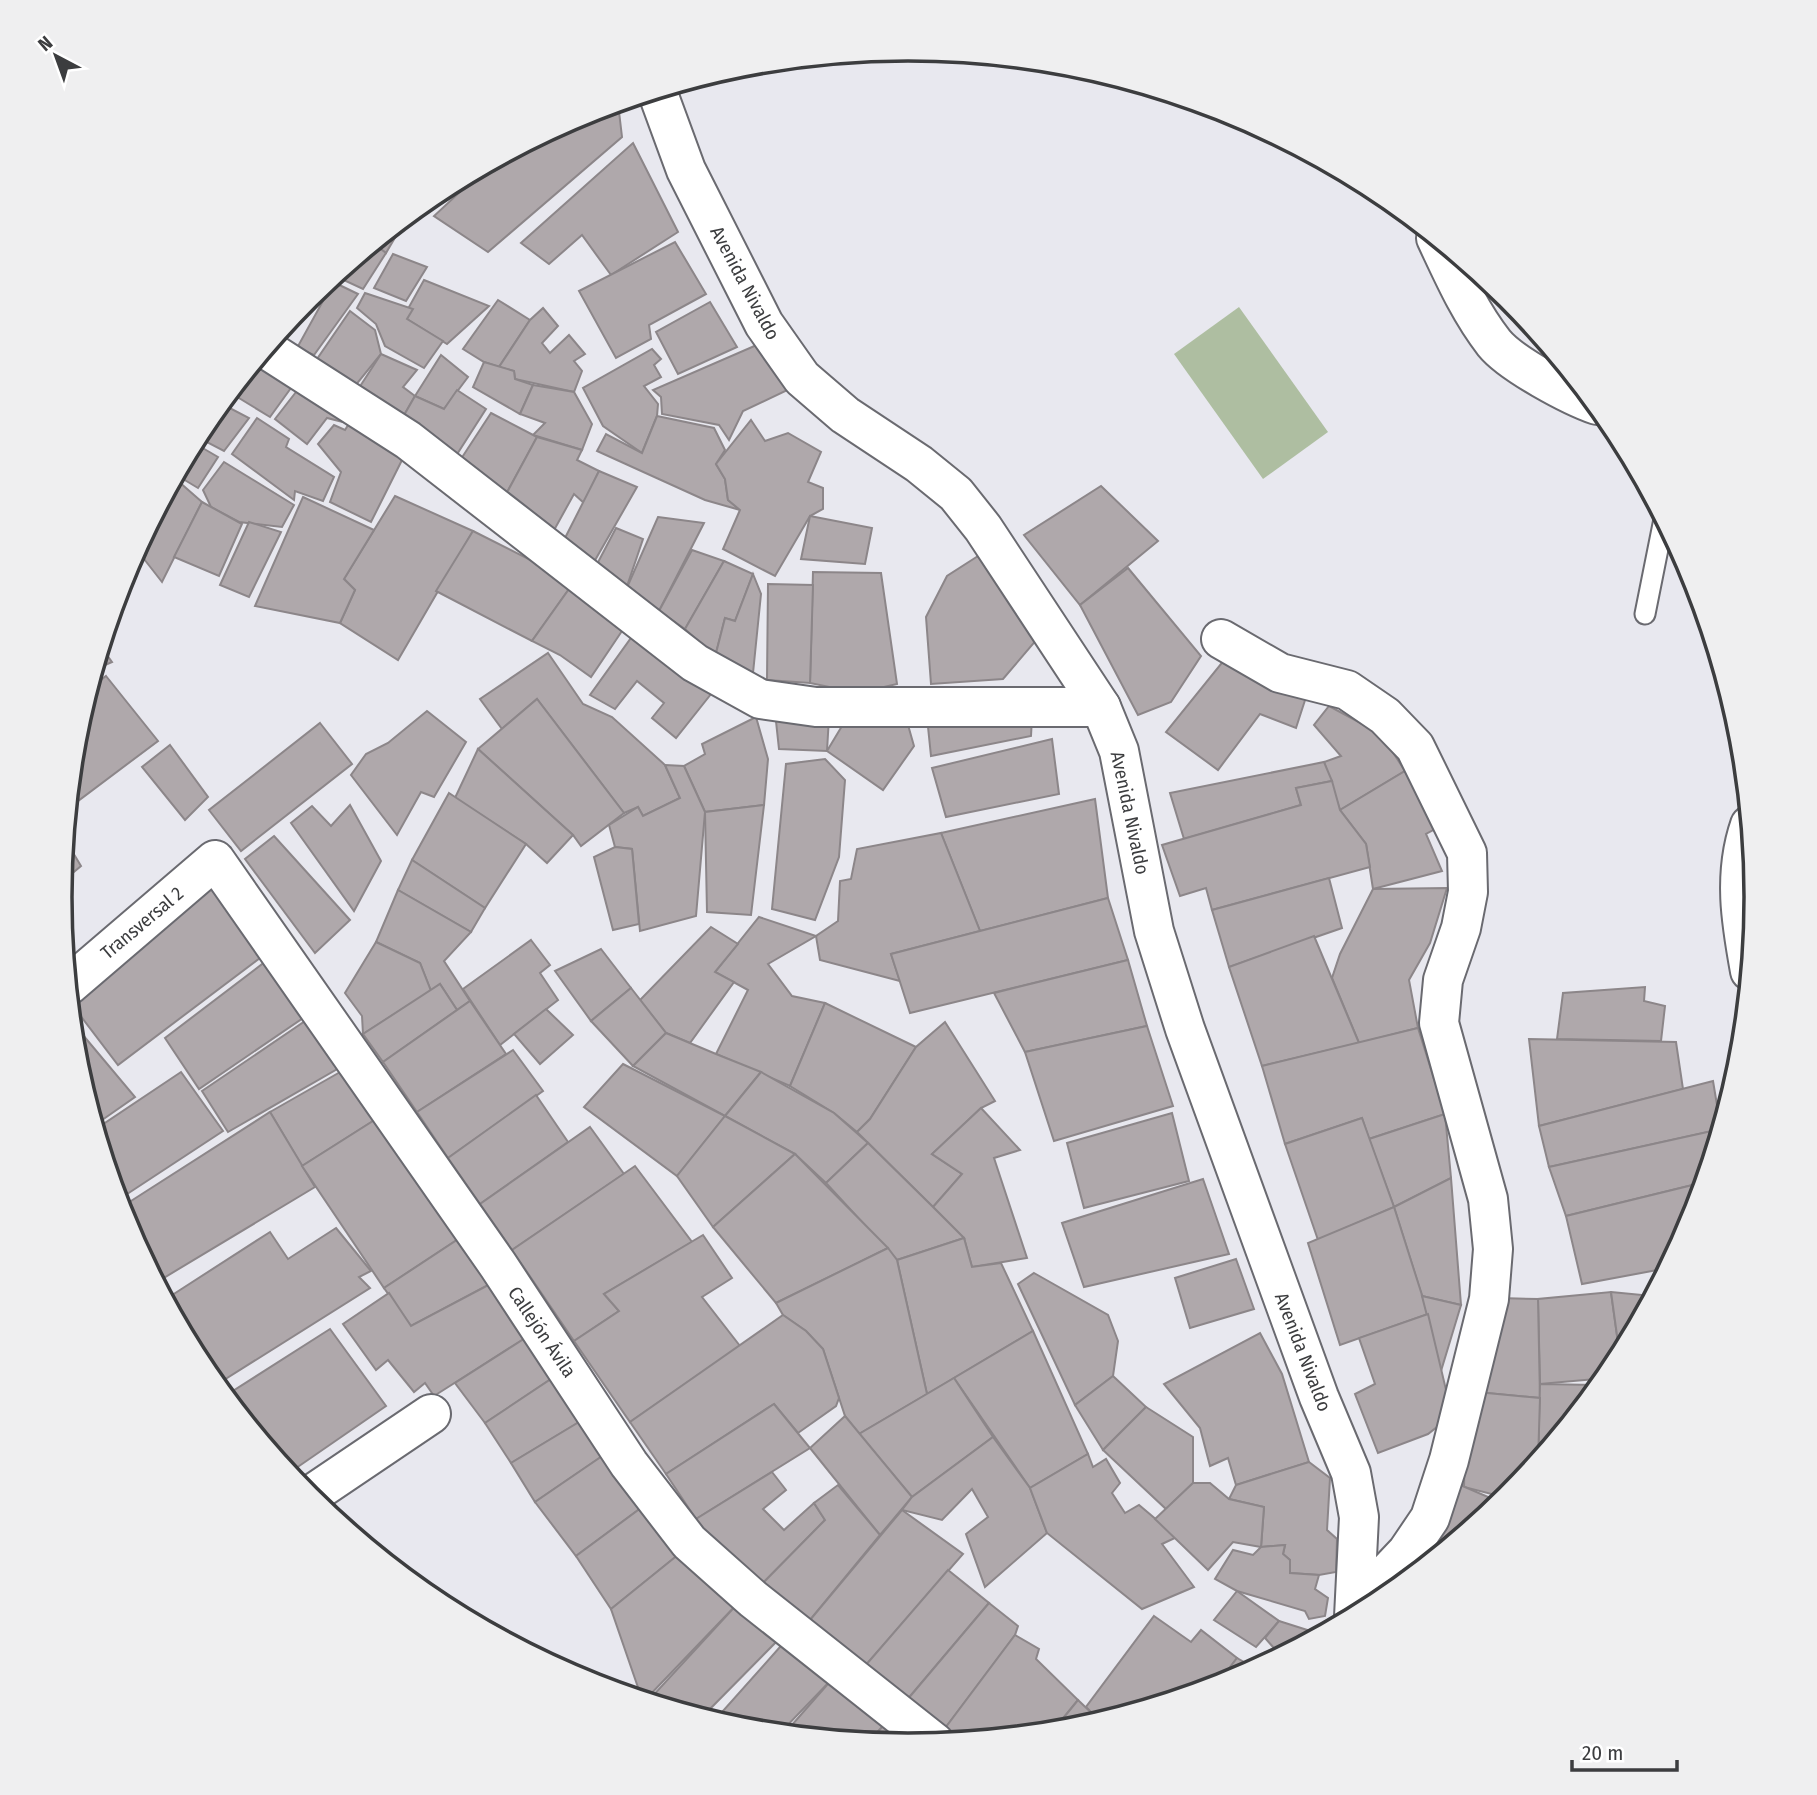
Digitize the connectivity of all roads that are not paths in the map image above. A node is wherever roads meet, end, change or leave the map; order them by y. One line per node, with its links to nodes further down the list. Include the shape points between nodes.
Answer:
1 (660, 100): 8 (street, Avenida Nivaldo, via 686,170 764,324 802,378 956,495 984,528)
2 (1445, 256): 4 (street, via 1463,295 1496,345 1543,379)
3 (273, 354): 8 (street, via 408,440 695,663 760,699 816,707)
4 (1577, 396)
5 (1661, 533): 6 (lane)
6 (1645, 614)
7 (1221, 639): 15 (street, via 1280,673 1347,690 1385,716 1415,747 1467,853 1468,892 1443,981 1439,1023 1488,1199 1493,1249 1489,1299 1450,1460 1430,1518)
8 (1101, 707): 16 (street, Avenida Nivaldo, via 1119,751 1154,931 1181,1017 1319,1397 1352,1473 1359,1517)
9 (1743, 849): 11 (street, via 1738,901)
10 (215, 860): 12 (street, Transversal 2); 17 (street, Callejón Ávila, via 498,1265 629,1464 689,1542)
11 (1744, 934)
12 (76, 979)
13 (432, 1414): 14 (street)
14 (319, 1491)
15 (1370, 1595)
16 (1355, 1604)
17 (922, 1733)

